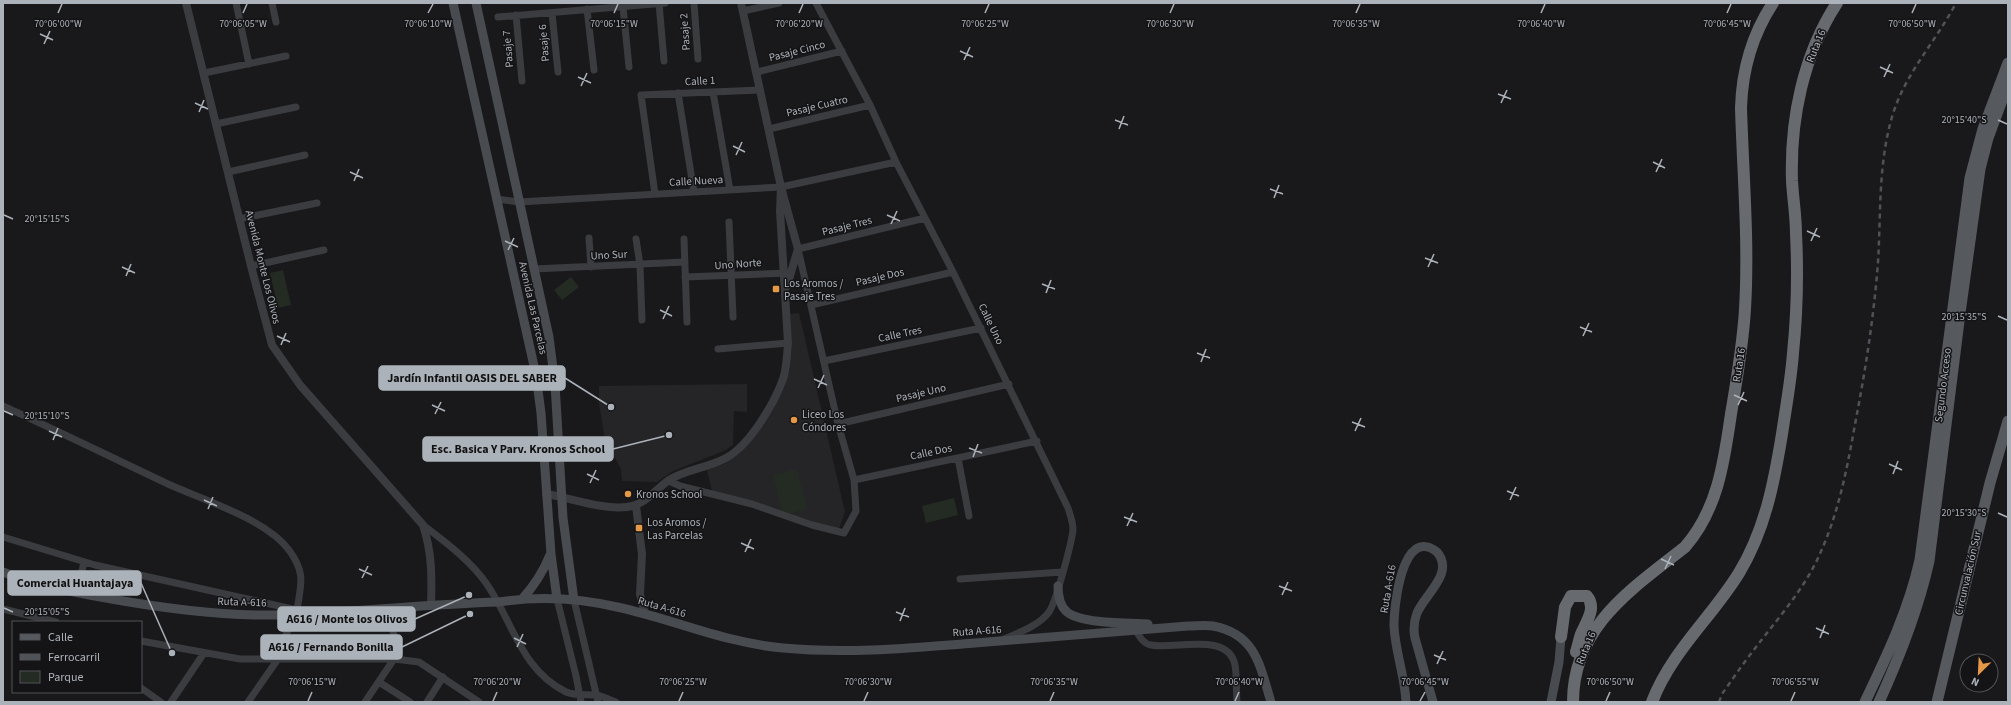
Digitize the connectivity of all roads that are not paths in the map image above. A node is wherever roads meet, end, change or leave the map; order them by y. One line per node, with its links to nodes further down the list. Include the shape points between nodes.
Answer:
1 (186, 3): 30 (street, Avenida Monte Los Olivos)
2 (236, 3): 25 (street)
3 (272, 3): 19 (street)
4 (453, 3): 47 (main road, Avenida Las Parcelas)
5 (476, 3): 48 (main road, Avenida Las Parcelas)
6 (659, 3): 7 (street); 13 (street); 23 (street)
7 (665, 3)
8 (694, 3): 22 (street, Pasaje 2)
9 (779, 3): 14 (street)
10 (816, 3): 20 (street, Calle Uno)
11 (1773, 3): 115 (highway, Ruta 16, via 1754,38 1742,88 1745,310 1742,349 1718,484 1709,512 1692,539 1621,599 1593,630 1585,646)
12 (1837, 3): 133 (highway, Ruta 16, via 1811,55 1796,116 1792,166 1797,263 1794,352 1769,503 1756,542 1740,572 1678,653 1661,680)
13 (623, 7): 15 (street); 26 (street)
14 (742, 7): 29 (street)
15 (587, 9): 16 (street); 27 (street)
16 (552, 12): 17 (street); 28 (street, Pasaje 6)
17 (516, 15): 18 (street); 31 (street, Pasaje 7)
18 (498, 17)
19 (276, 22)
20 (842, 51): 29 (street, Pasaje Cinco); 36 (street, Calle Uno)
21 (286, 56): 25 (street)
22 (698, 59)
23 (664, 61)
24 (2008, 63): 134 (main road, Segundo Acceso, via 1981,134 1970,178 1920,560 1902,618)
25 (249, 64): 30 (street)
26 (629, 67)
27 (594, 70)
28 (558, 72)
29 (757, 72): 33 (street)
30 (204, 73): 38 (street, Avenida Monte Los Olivos)
31 (522, 81)
32 (2008, 84): 135 (main road, Segundo Acceso, via 1988,138 1978,185 1928,567 1908,635)
33 (760, 90): 34 (street, Calle 1); 39 (street)
34 (713, 92): 35 (street, Calle 1); 44 (street)
35 (678, 94): 45 (street); 46 (street, Calle 1, via 641,95)
36 (870, 105): 39 (street, Pasaje Cuatro); 41 (street, Calle Uno)
37 (296, 107): 38 (street)
38 (216, 124): 42 (street, Avenida Monte Los Olivos)
39 (769, 129): 43 (street)
40 (305, 155): 42 (street)
41 (896, 162): 43 (street, Calle Nueva); 50 (street, Calle Uno)
42 (228, 172): 51 (street, Avenida Monte Los Olivos)
43 (781, 187): 44 (street, Calle Nueva); 57 (street); 64 (street)
44 (730, 190): 45 (street, Calle Nueva)
45 (694, 192): 46 (street, Calle Nueva)
46 (655, 194): 48 (street, Calle Nueva)
47 (496, 199): 48 (street, Calle Nueva); 83 (main road, Avenida Las Parcelas, via 536,375)
48 (519, 202): 62 (main road, Avenida Las Parcelas)
49 (317, 203): 51 (street)
50 (925, 218): 57 (street, Pasaje Tres); 63 (street, Calle Uno)
51 (239, 219): 60 (street, Avenida Monte Los Olivos)
52 (729, 222): 65 (street)
53 (589, 238): 61 (street)
54 (636, 239): 59 (street)
55 (684, 239): 58 (street)
56 (324, 250): 60 (street)
57 (798, 250): 64 (street); 67 (street)
58 (684, 262): 59 (street, Uno Sur); 66 (street)
59 (640, 264): 61 (street, Uno Sur); 69 (street)
60 (251, 266): 87 (street, Avenida Monte Los Olivos, via 275,350 300,385)
61 (591, 267): 62 (street, Uno Sur)
62 (534, 269): 84 (main road, Avenida Las Parcelas, via 552,358)
63 (953, 272): 67 (street, Pasaje Dos); 71 (street, Calle Uno)
64 (788, 273): 65 (street, Uno Norte); 72 (street, via 785,293)
65 (730, 276): 66 (street, Uno Norte); 68 (street)
66 (685, 277): 70 (street)
67 (811, 305): 74 (street)
68 (733, 317)
69 (642, 320)
70 (687, 322)
71 (980, 328): 74 (street, Calle Tres); 75 (street, Calle Uno)
72 (788, 343): 73 (street); 82 (street, via 783,379 754,432 743,445 724,460 691,470)
73 (718, 349)
74 (824, 361): 78 (street)
75 (1009, 384): 78 (street, Pasaje Uno); 79 (street, Calle Uno)
76 (3, 406): 103 (street, via 168,484 245,517 282,541 302,576)
77 (2008, 421): 136 (main road, Circunvalación Sur, via 1990,483)
78 (838, 424): 81 (street)
79 (1037, 441): 80 (street, Calle Dos); 92 (street, Calle Uno, via 1068,508 1073,527)
80 (958, 458): 81 (street, Calle Dos); 86 (street)
81 (854, 480): 82 (street, via 856,511 844,533)
82 (669, 481): 85 (street)
83 (546, 494): 84 (street); 89 (main road, Avenida Las Parcelas)
84 (562, 496): 85 (street, via 612,507); 98 (main road, Avenida Las Parcelas)
85 (636, 506): 104 (street, via 642,554 640,594)
86 (969, 516)
87 (423, 525): 99 (street, via 485,581); 100 (street, Avenida Monte Los Olivos, via 430,544)
88 (3, 537): 90 (street)
89 (551, 554): 96 (main road, via 534,586); 97 (main road, Avenida Las Parcelas)
90 (84, 562): 95 (street); 103 (street)
91 (3, 572): 95 (main road, Ruta A-616, via 24,580)
92 (1062, 572): 93 (street); 94 (street, Calle Uno)
93 (960, 579)
94 (1058, 586): 106 (main road, via 1061,604 1072,615); 109 (street, Calle Uno, via 1048,613 1037,622)
95 (77, 592): 103 (main road, Ruta A-616, via 134,604 195,612)
96 (522, 599): 97 (main road, Ruta A-616); 99 (main road, Ruta A-616)
97 (557, 599): 98 (main road, Ruta A-616); 117 (street)
98 (574, 600): 104 (main road, Ruta A-616, via 617,606); 118 (street)
99 (499, 602): 100 (main road, Ruta A-616); 117 (street, via 507,624 534,666 566,692)
100 (431, 605): 101 (main road, Ruta A-616)
101 (388, 608): 103 (main road, Ruta A-616); 112 (street, via 396,641)
102 (3, 609): 105 (street)
103 (297, 612): 111 (street)
104 (645, 614): 109 (main road, Ruta A-616, via 738,642 782,648 886,650)
105 (52, 621)
106 (1133, 627): 109 (main road, Ruta A-616); 127 (street, via 1140,638 1150,646 1214,645 1224,649 1235,664); 128 (main road, Ruta A-616, via 1212,626 1231,632 1244,640 1256,655)
107 (1561, 637): 115 (highway, via 1567,601 1571,596 1587,596 1590,601 1590,614 1580,636 1575,656); 131 (main road)
108 (142, 641): 110 (street)
109 (999, 641)
110 (204, 653): 111 (street, via 240,659); 120 (street)
111 (278, 659): 112 (street); 121 (street)
112 (394, 660): 113 (street, via 419,662); 114 (street)
113 (443, 677): 124 (street); 125 (street)
114 (380, 682): 122 (street); 123 (street)
115 (1574, 682): 132 (highway, Ruta 16)
116 (142, 689): 119 (street)
117 (580, 698): 118 (street)
118 (597, 699): 126 (street)
119 (161, 702)
120 (171, 702)
121 (248, 702)
122 (365, 702)
123 (410, 702)
124 (427, 702)
125 (479, 702)
126 (616, 702)
127 (1236, 702)
128 (1271, 702)
129 (1406, 702): 130 (main road, Ruta A-616, via 1395,634 1396,609 1406,559 1415,550 1426,547 1437,552 1443,564 1439,580 1418,612 1414,627 1414,638)
130 (1433, 702)
131 (1551, 702)
132 (1573, 702)
133 (1652, 702)
134 (1864, 702)
135 (1879, 702)
136 (1937, 702)

